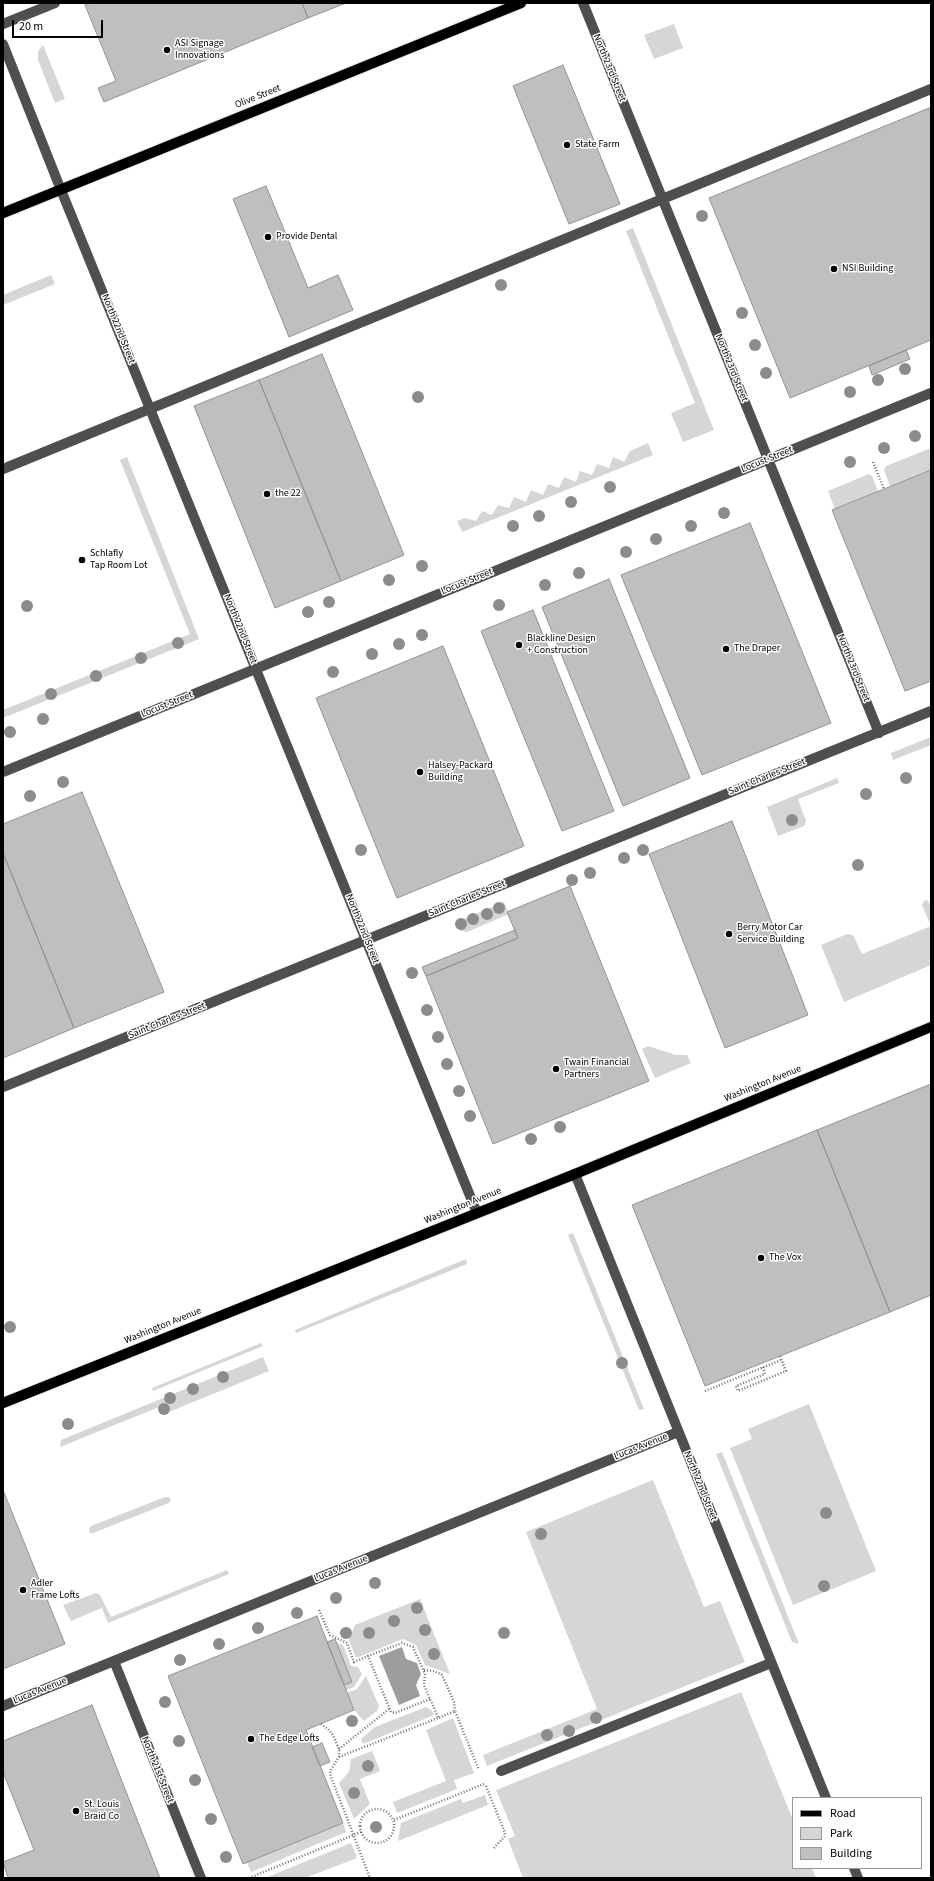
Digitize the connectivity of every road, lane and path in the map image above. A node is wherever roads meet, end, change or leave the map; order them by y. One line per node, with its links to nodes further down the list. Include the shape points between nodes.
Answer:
1 (55, 3): 4 (street)
2 (521, 3): 7 (main road, Olive Street)
3 (583, 3): 8 (street, North 23rd Street)
4 (3, 24)
5 (3, 44): 7 (street, North 22nd Street)
6 (931, 89): 8 (street)
7 (60, 190): 9 (main road, Olive Street); 11 (street, North 22nd Street)
8 (662, 199): 11 (street); 12 (street, North 23rd Street)
9 (3, 213)
10 (931, 394): 12 (street, Locust Street)
11 (150, 409): 14 (street); 16 (street, North 22nd Street)
12 (768, 459): 16 (street, Locust Street); 18 (street, North 23rd Street)
13 (873, 462): 15 (path)
14 (3, 469)
15 (884, 489)
16 (256, 668): 19 (street, Locust Street); 20 (street, North 22nd Street)
17 (931, 711): 18 (street, Saint Charles Street)
18 (879, 733): 20 (street, Saint Charles Street)
19 (3, 772)
20 (366, 940): 22 (street, Saint Charles Street); 24 (street, North 22nd Street)
21 (931, 1027): 23 (main road, Washington Avenue)
22 (3, 1087)
23 (575, 1174): 24 (main road, Washington Avenue); 28 (street, North 22nd Street)
24 (477, 1214): 27 (main road, Washington Avenue)
25 (763, 1367): 25 (path, via 781,1358 786,1371 738,1391 736,1386 765,1374); 26 (path)
26 (705, 1391)
27 (3, 1403)
28 (678, 1432): 31 (street, Lucas Avenue); 32 (street, North 22nd Street)
29 (319, 1610): 30 (path, via 330,1635 347,1643 354,1662)
30 (368, 1656): 33 (path, via 403,1643 413,1647); 36 (path)
31 (114, 1662): 35 (street, Lucas Avenue); 49 (street, North 21st Street)
32 (771, 1663): 42 (street); 44 (street, North 22nd Street)
33 (424, 1670): 34 (path, via 424,1685); 37 (path, via 434,1671 442,1676 454,1702)
34 (430, 1699): 36 (path, via 395,1713); 38 (path)
35 (3, 1706)
36 (389, 1709): 40 (path)
37 (455, 1711): 38 (path); 43 (path)
38 (438, 1718): 41 (path)
39 (321, 1724): 40 (path, via 328,1728)
40 (339, 1748): 41 (path)
41 (339, 1757): 47 (path, via 330,1771 331,1777)
42 (501, 1771)
43 (482, 1776)
44 (826, 1797)
45 (394, 1820): 46 (path, via 387,1812 372,1810 363,1816); 46 (path, via 392,1836 383,1842 373,1843); 48 (path, via 485,1783 505,1833)
46 (361, 1832): 47 (path)
47 (353, 1836): 50 (path); 51 (path)
48 (493, 1849)
49 (201, 1878)
50 (249, 1878)
51 (370, 1878)

